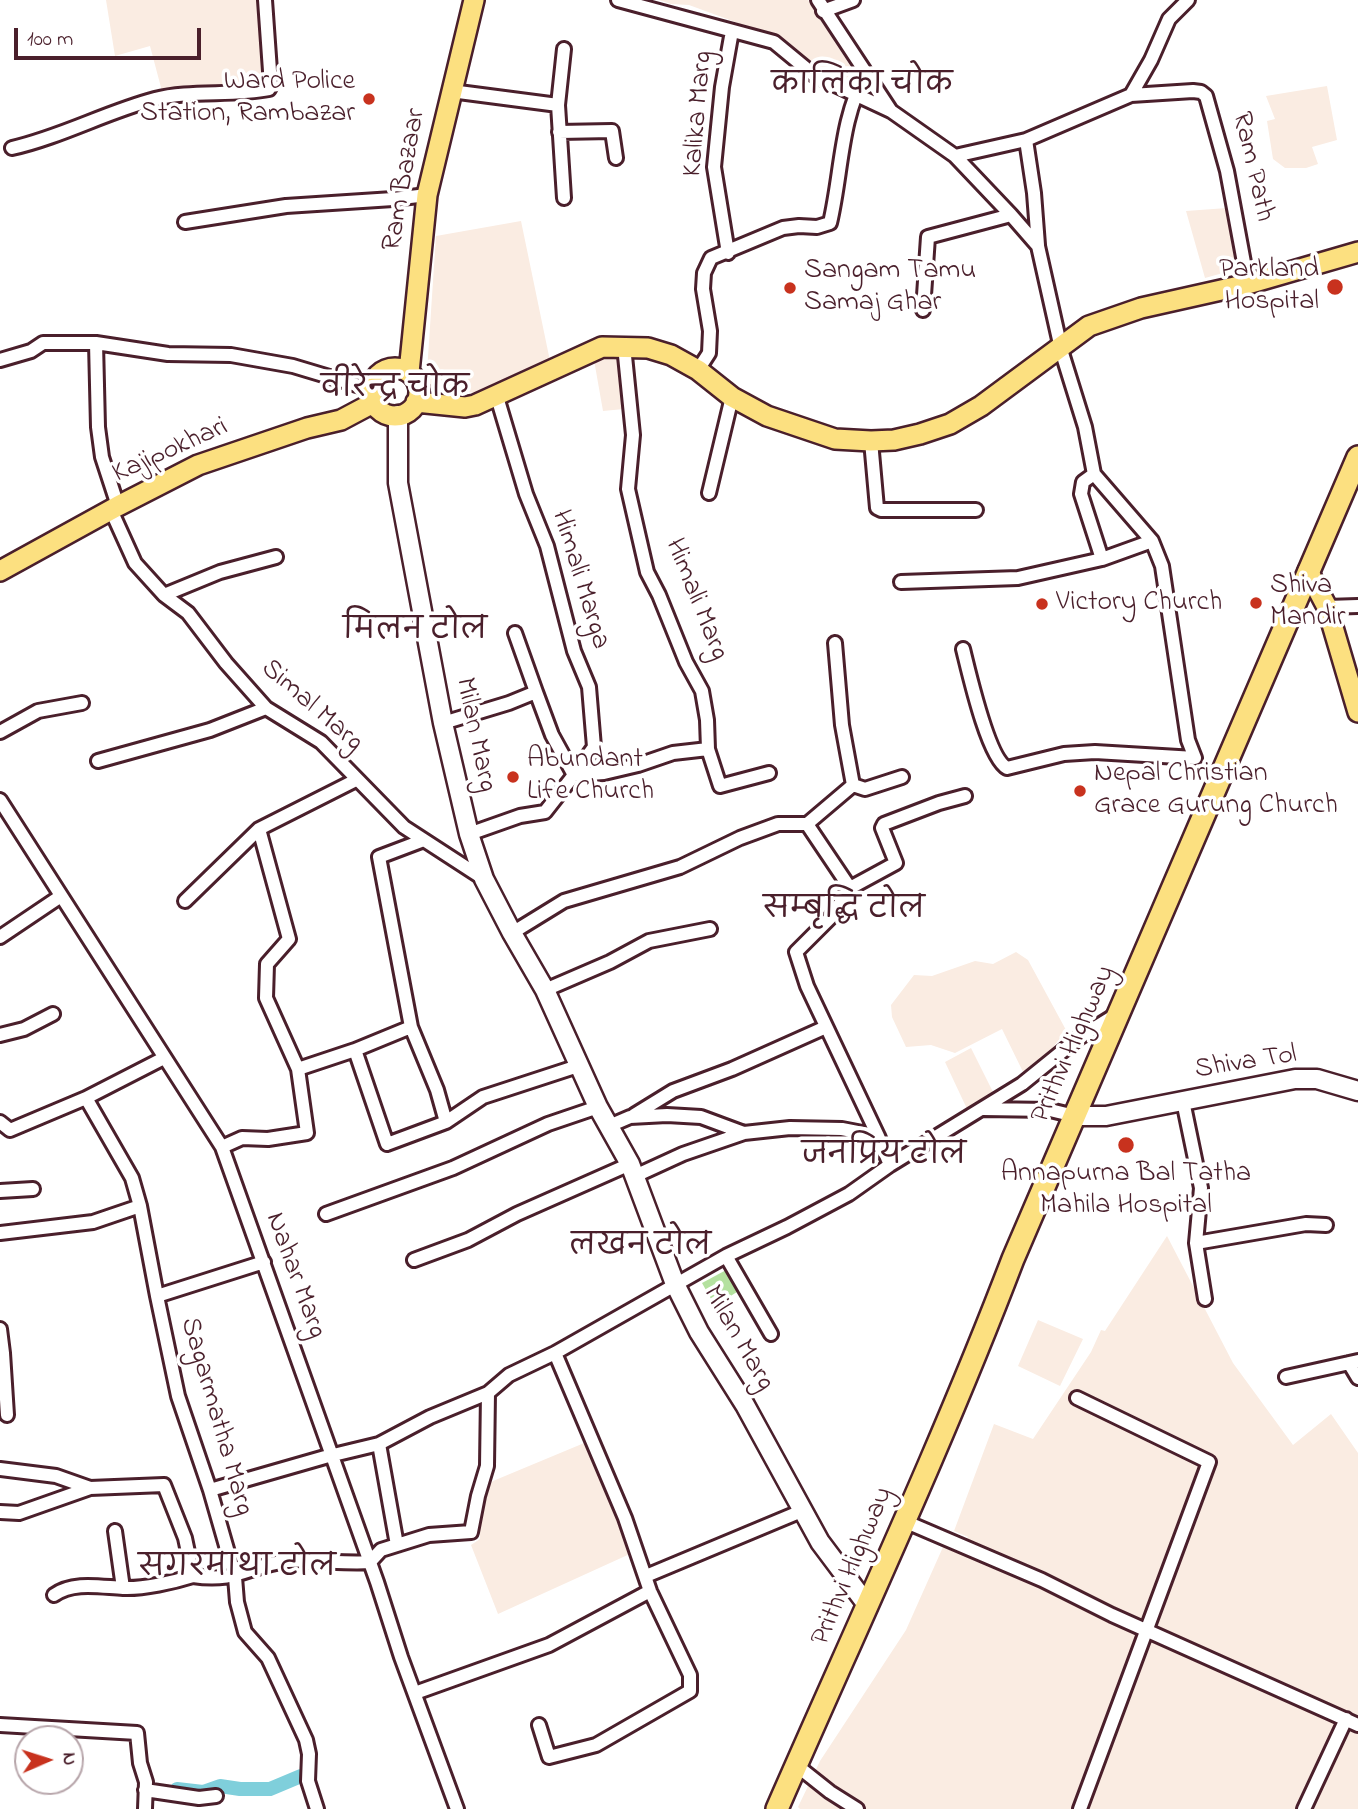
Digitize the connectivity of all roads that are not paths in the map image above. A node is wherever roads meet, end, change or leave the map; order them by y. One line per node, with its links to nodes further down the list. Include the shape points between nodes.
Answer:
1 (265, 0): 17 (street, via 269,89 159,98)
2 (474, 0): 10 (main road, Ram Bazaar)
3 (618, 0): 7 (street)
4 (853, 0): 6 (street)
5 (1188, 0): 12 (street, via 1169,19)
6 (821, 5): 9 (street)
7 (732, 31): 11 (street, via 774,42 814,75); 26 (street, Kalika Marg, via 714,167)
8 (564, 50): 13 (street)
9 (866, 73): 11 (street); 14 (street)
10 (451, 91): 13 (street); 20 (main road, Ram Bazaar)
11 (855, 94): 14 (street); 26 (street, via 830,223 783,228)
12 (1131, 95): 16 (street); 27 (street, Ram Path, via 1193,91 1206,96 1227,171)
13 (558, 105): 15 (street)
14 (891, 111): 18 (street)
15 (559, 132): 19 (street, via 612,131); 21 (street)
16 (1026, 140): 18 (street); 24 (street)
17 (12, 148)
18 (955, 156): 22 (street)
19 (616, 158)
20 (427, 195): 23 (street, via 286,205); 34 (main road, Ram Bazaar)
21 (564, 198)
22 (1011, 215): 24 (street); 28 (street, via 928,237)
23 (185, 222)
24 (1038, 246): 31 (street)
25 (1358, 252): 27 (main road)
26 (728, 253): 33 (street, via 711,258 704,273 709,353)
27 (1248, 284): 31 (main road, via 1141,308 1089,326)
28 (923, 310)
29 (96, 343): 32 (street, via 43,343); 35 (street, via 168,354 231,355 293,366); 44 (street, Simal Marg, via 98,427)
30 (624, 346): 33 (main road, via 671,355); 36 (main road, via 602,347); 64 (street, Himali Marg, via 633,436 628,489 648,572 702,691)
31 (1060, 346): 40 (main road, via 950,424 920,435); 42 (street)
32 (0, 360)
33 (698, 370): 37 (main road)
34 (409, 372): 35 (main road, via 388,368 376,376); 38 (main road, via 418,386)
35 (373, 394): 39 (main road, via 384,413); 44 (main road, Kajipokhari, via 341,420 198,465)
36 (496, 397): 38 (main road, via 465,407); 67 (street, Himali Marga, via 589,687 594,747)
37 (732, 397): 40 (main road, via 767,416 835,439); 43 (street)
38 (416, 402): 39 (main road)
39 (398, 415): 62 (main road, Milan Marg, via 398,483)
40 (871, 441): 45 (street, via 877,508)
41 (1356, 465): 50 (highway, Prithvi Highway)
42 (1094, 474): 46 (street); 48 (street, via 1083,482 1081,494)
43 (709, 494)
44 (115, 508): 49 (main road, Kajipokhari); 52 (street, Simal Marg, via 135,563)
45 (976, 510)
46 (1152, 541): 48 (street); 57 (street, via 1162,566 1188,740 1195,758 1085,752 1007,768 995,755)
47 (276, 557): 52 (street, via 220,572)
48 (1102, 559): 51 (street, via 1018,578)
49 (0, 571)
50 (1308, 571): 54 (main road); 87 (highway, Prithvi Highway)
51 (901, 582)
52 (164, 595): 60 (street, Simal Marg, via 188,613)
53 (1358, 606): 54 (street)
54 (1327, 607): 61 (main road)
55 (514, 634): 58 (street)
56 (835, 643): 70 (street)
57 (962, 649)
58 (536, 692): 62 (street); 67 (street)
59 (82, 704): 63 (street, via 38,711)
60 (266, 708): 65 (street, via 210,730); 69 (street, Simal Marg, via 321,742)
61 (1358, 712)
62 (443, 723): 77 (main road, Milan Marg)
63 (0, 732)
64 (708, 749): 66 (street, Himali Marg, via 720,786); 67 (street, via 673,753 604,773)
65 (98, 761)
66 (769, 773)
67 (574, 775): 77 (street, Himali Marga, via 545,812)
68 (902, 777): 70 (street, via 865,789)
69 (356, 780): 76 (street); 78 (street, Simal Marg)
70 (853, 785): 74 (street)
71 (965, 796): 80 (street, via 884,824 896,863)
72 (0, 800): 73 (street, Nahar Marg)
73 (13, 820): 75 (street); 81 (street, Nahar Marg)
74 (807, 824): 80 (street); 84 (street, via 778,824 680,867 564,901)
75 (0, 826)
76 (259, 829): 82 (street); 95 (street, via 289,939 267,964 266,998)
77 (469, 834): 79 (main road, Milan Marg)
78 (424, 840): 79 (street, Simal Marg); 89 (street, via 379,858)
79 (484, 879): 84 (main road, Milan Marg)
80 (850, 888): 90 (street, via 831,917 796,952)
81 (61, 896): 85 (street); 93 (street, Nahar Marg)
82 (185, 901)
83 (710, 929): 86 (street, via 649,942)
84 (512, 933): 86 (main road, Milan Marg)
85 (0, 937)
86 (545, 989): 94 (main road, Milan Marg)
87 (1120, 1012): 100 (street); 101 (highway, Prithvi Highway)
88 (52, 1014): 91 (street)
89 (411, 1027): 92 (street); 104 (street)
90 (826, 1027): 102 (street, via 673,1091); 107 (street)
91 (0, 1035)
92 (355, 1051): 95 (street); 104 (street, via 387,1144)
93 (164, 1058): 97 (street); 108 (street, Nahar Marg)
94 (581, 1065): 99 (main road, Milan Marg); 104 (street, via 482,1097)
95 (298, 1069): 108 (street, via 307,1133 242,1138)
96 (1358, 1091): 98 (main road, Shiva Tol, via 1306,1078)
97 (86, 1098): 103 (street, via 10,1130); 113 (street, via 132,1178)
98 (1183, 1101): 101 (main road, Shiva Tol, via 1106,1116); 117 (street, Shiva Tol, via 1201,1188)
99 (598, 1107): 105 (main road, Milan Marg); 114 (street, via 548,1124 453,1168)
100 (983, 1109): 101 (street, via 1050,1110); 109 (street)
101 (1075, 1116): 141 (highway, Prithvi Highway)
102 (630, 1117): 105 (street); 106 (street, via 701,1117)
103 (0, 1122)
104 (446, 1122)
105 (609, 1126): 110 (main road, Milan Marg)
106 (744, 1133): 107 (street, via 842,1129); 110 (street)
107 (878, 1136): 109 (street)
108 (222, 1147): 120 (street, Nahar Marg)
109 (890, 1165): 118 (street, via 849,1194)
110 (633, 1170): 119 (street); 121 (main road, Milan Marg)
111 (33, 1189): 112 (street)
112 (0, 1191)
113 (140, 1206): 116 (street, via 93,1222); 122 (street)
114 (326, 1214)
115 (1326, 1225): 117 (street, via 1306,1224)
116 (0, 1233)
117 (1196, 1243): 123 (street, Shiva Tol)
118 (726, 1256): 121 (street); 125 (street)
119 (414, 1260)
120 (264, 1262): 122 (street, Sagarmatha Marg); 135 (street, Nahar Marg)
121 (675, 1284): 127 (street); 139 (main road, Milan Marg)
122 (157, 1296): 138 (street, Sagarmatha Marg, via 178,1396)
123 (1205, 1298)
124 (0, 1329): 126 (street)
125 (771, 1334)
126 (1, 1353): 133 (street)
127 (555, 1353): 131 (street, via 509,1375); 146 (street)
128 (1354, 1362): 129 (street); 130 (street)
129 (1286, 1377)
130 (1358, 1378)
131 (488, 1393): 134 (street); 143 (street, via 487,1466 471,1532 429,1535)
132 (1077, 1398): 152 (street, via 1209,1462)
133 (7, 1415)
134 (379, 1444): 135 (street); 143 (street)
135 (328, 1456): 138 (street); 144 (street, Nahar Marg)
136 (0, 1469): 137 (street, via 56,1476)
137 (90, 1488): 140 (street, via 19,1513); 145 (street, via 166,1486 186,1538)
138 (210, 1490): 147 (street, Sagarmatha Marg)
139 (804, 1510): 146 (street); 151 (main road, Milan Marg, via 820,1542)
140 (0, 1512)
141 (904, 1521): 151 (highway, Prithvi Highway); 152 (street)
142 (115, 1531): 148 (street)
143 (397, 1545): 144 (street)
144 (366, 1562): 147 (street, via 285,1562); 153 (street, Nahar Marg)
145 (193, 1576): 147 (street); 148 (street)
146 (646, 1576): 149 (street)
147 (235, 1577): 162 (street, Sagarmatha Marg, via 245,1632 268,1657 306,1740 308,1781)
148 (123, 1588): 150 (street, via 62,1589)
149 (650, 1591): 153 (street, via 549,1645); 156 (street, via 690,1675 690,1691 596,1745 550,1757)
150 (54, 1595)
151 (868, 1606): 157 (highway, Prithvi Highway)
152 (1148, 1632): 154 (street); 165 (street)
153 (415, 1693): 163 (street, Nahar Marg)
154 (1352, 1722): 166 (street)
155 (0, 1724): 158 (street, via 136,1733)
156 (539, 1726)
157 (796, 1765): 160 (highway, Prithvi Highway); 164 (street)
158 (145, 1790): 159 (street); 161 (street)
159 (216, 1796)
160 (783, 1806)
161 (145, 1809)
162 (317, 1809)
163 (457, 1809)
164 (857, 1809)
165 (1080, 1809)
166 (1304, 1809)

